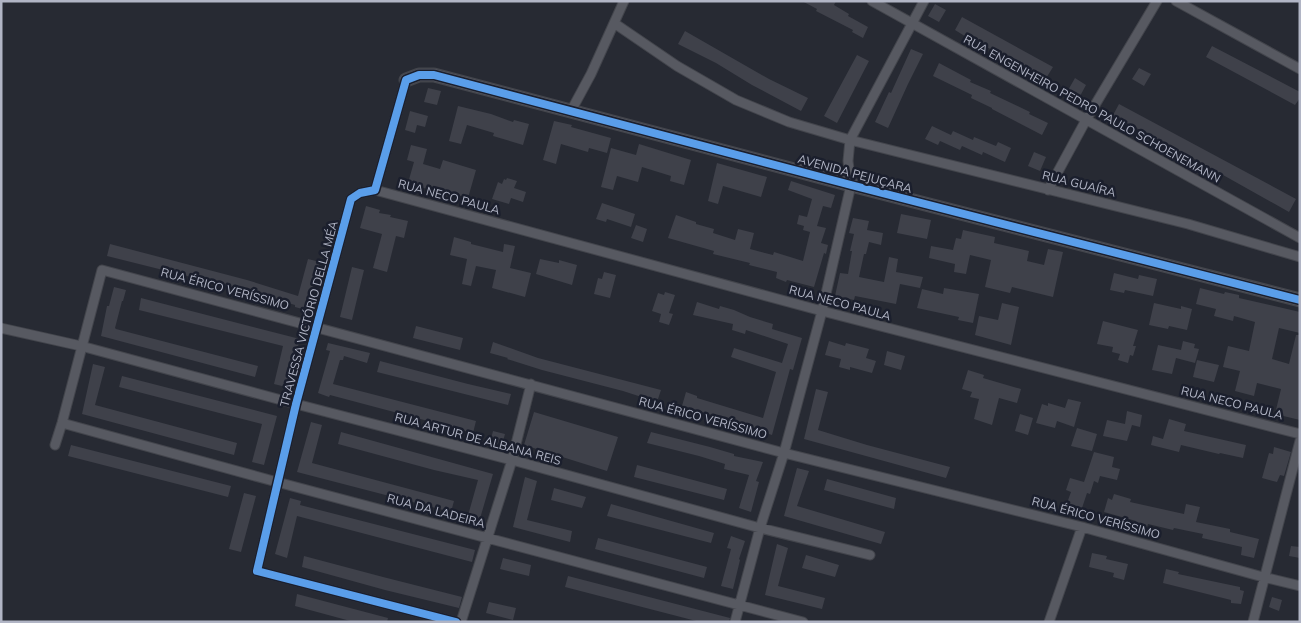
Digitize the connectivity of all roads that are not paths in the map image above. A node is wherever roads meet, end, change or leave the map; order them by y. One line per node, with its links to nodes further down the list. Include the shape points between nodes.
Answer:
1 (624, 1): 6 (street)
2 (872, 1): 7 (street, RUA ENGENHEIRO PEDRO PAULO SCHOENEMANN)
3 (924, 1): 7 (street)
4 (1157, 1): 11 (street)
5 (1176, 1): 8 (street)
6 (614, 23): 10 (street); 12 (street, RUA GUAÍRA, via 677,66 736,100 789,122)
7 (912, 24): 11 (street, RUA ENGENHEIRO PEDRO PAULO SCHOENEMANN); 12 (street)
8 (1300, 69)
9 (406, 80): 10 (street, AVENIDA PEJUÇARA, via 419,75 434,75); 14 (street)
10 (571, 111): 13 (street, AVENIDA PEJUÇARA)
11 (1086, 120): 15 (street); 16 (street, RUA ENGENHEIRO PEDRO PAULO SCHOENEMANN)
12 (850, 140): 13 (street, via 848,161); 15 (street, RUA GUAÍRA)
13 (852, 185): 18 (street, AVENIDA PEJUÇARA); 19 (street)
14 (375, 190): 19 (street, RUA NECO PAULA); 20 (street, TRAVESSA VICTÓRIO DELLA MÉA, via 351,199)
15 (1048, 190): 17 (street, RUA GUAÍRA, via 1188,224)
16 (1300, 238)
17 (1300, 257)
18 (1300, 300)
19 (822, 311): 26 (street, RUA NECO PAULA); 29 (street)
20 (316, 326): 22 (street, RUA ÉRICO VERÍSSIMO, via 102,270); 23 (street, RUA ÉRICO VERÍSSIMO); 24 (street, TRAVESSA VICTÓRIO DELLA MÉA)
21 (1, 328): 22 (street, RUA ARTUR DE ALBANA REIS)
22 (81, 346): 24 (street, RUA ARTUR DE ALBANA REIS); 25 (street)
23 (531, 384): 29 (street, RUA ÉRICO VERÍSSIMO); 30 (street)
24 (296, 404): 30 (street, RUA ARTUR DE ALBANA REIS); 31 (street, TRAVESSA VICTÓRIO DELLA MÉA)
25 (62, 423): 28 (street); 31 (street, RUA DA LADEIRA)
26 (1300, 434)
27 (1300, 441): 36 (street)
28 (55, 445)
29 (784, 453): 32 (street, RUA ÉRICO VERÍSSIMO); 33 (street)
30 (512, 460): 33 (street, RUA ARTUR DE ALBANA REIS); 34 (street)
31 (277, 482): 34 (street, RUA DA LADEIRA); 39 (street, TRAVESSA VICTÓRIO DELLA MÉA, via 257,571)
32 (1082, 527): 36 (street, RUA ÉRICO VERÍSSIMO); 43 (street)
33 (760, 528): 35 (street, RUA ARTUR DE ALBANA REIS); 38 (street)
34 (489, 538): 38 (street, RUA DA LADEIRA); 40 (street)
35 (870, 555)
36 (1263, 577): 37 (street, RUA ÉRICO VERÍSSIMO); 44 (street)
37 (1300, 586)
38 (739, 605): 41 (street); 42 (street, RUA DA LADEIRA)
39 (456, 622)
40 (461, 622)
41 (735, 622)
42 (803, 622)
43 (1049, 622)
44 (1253, 622)

